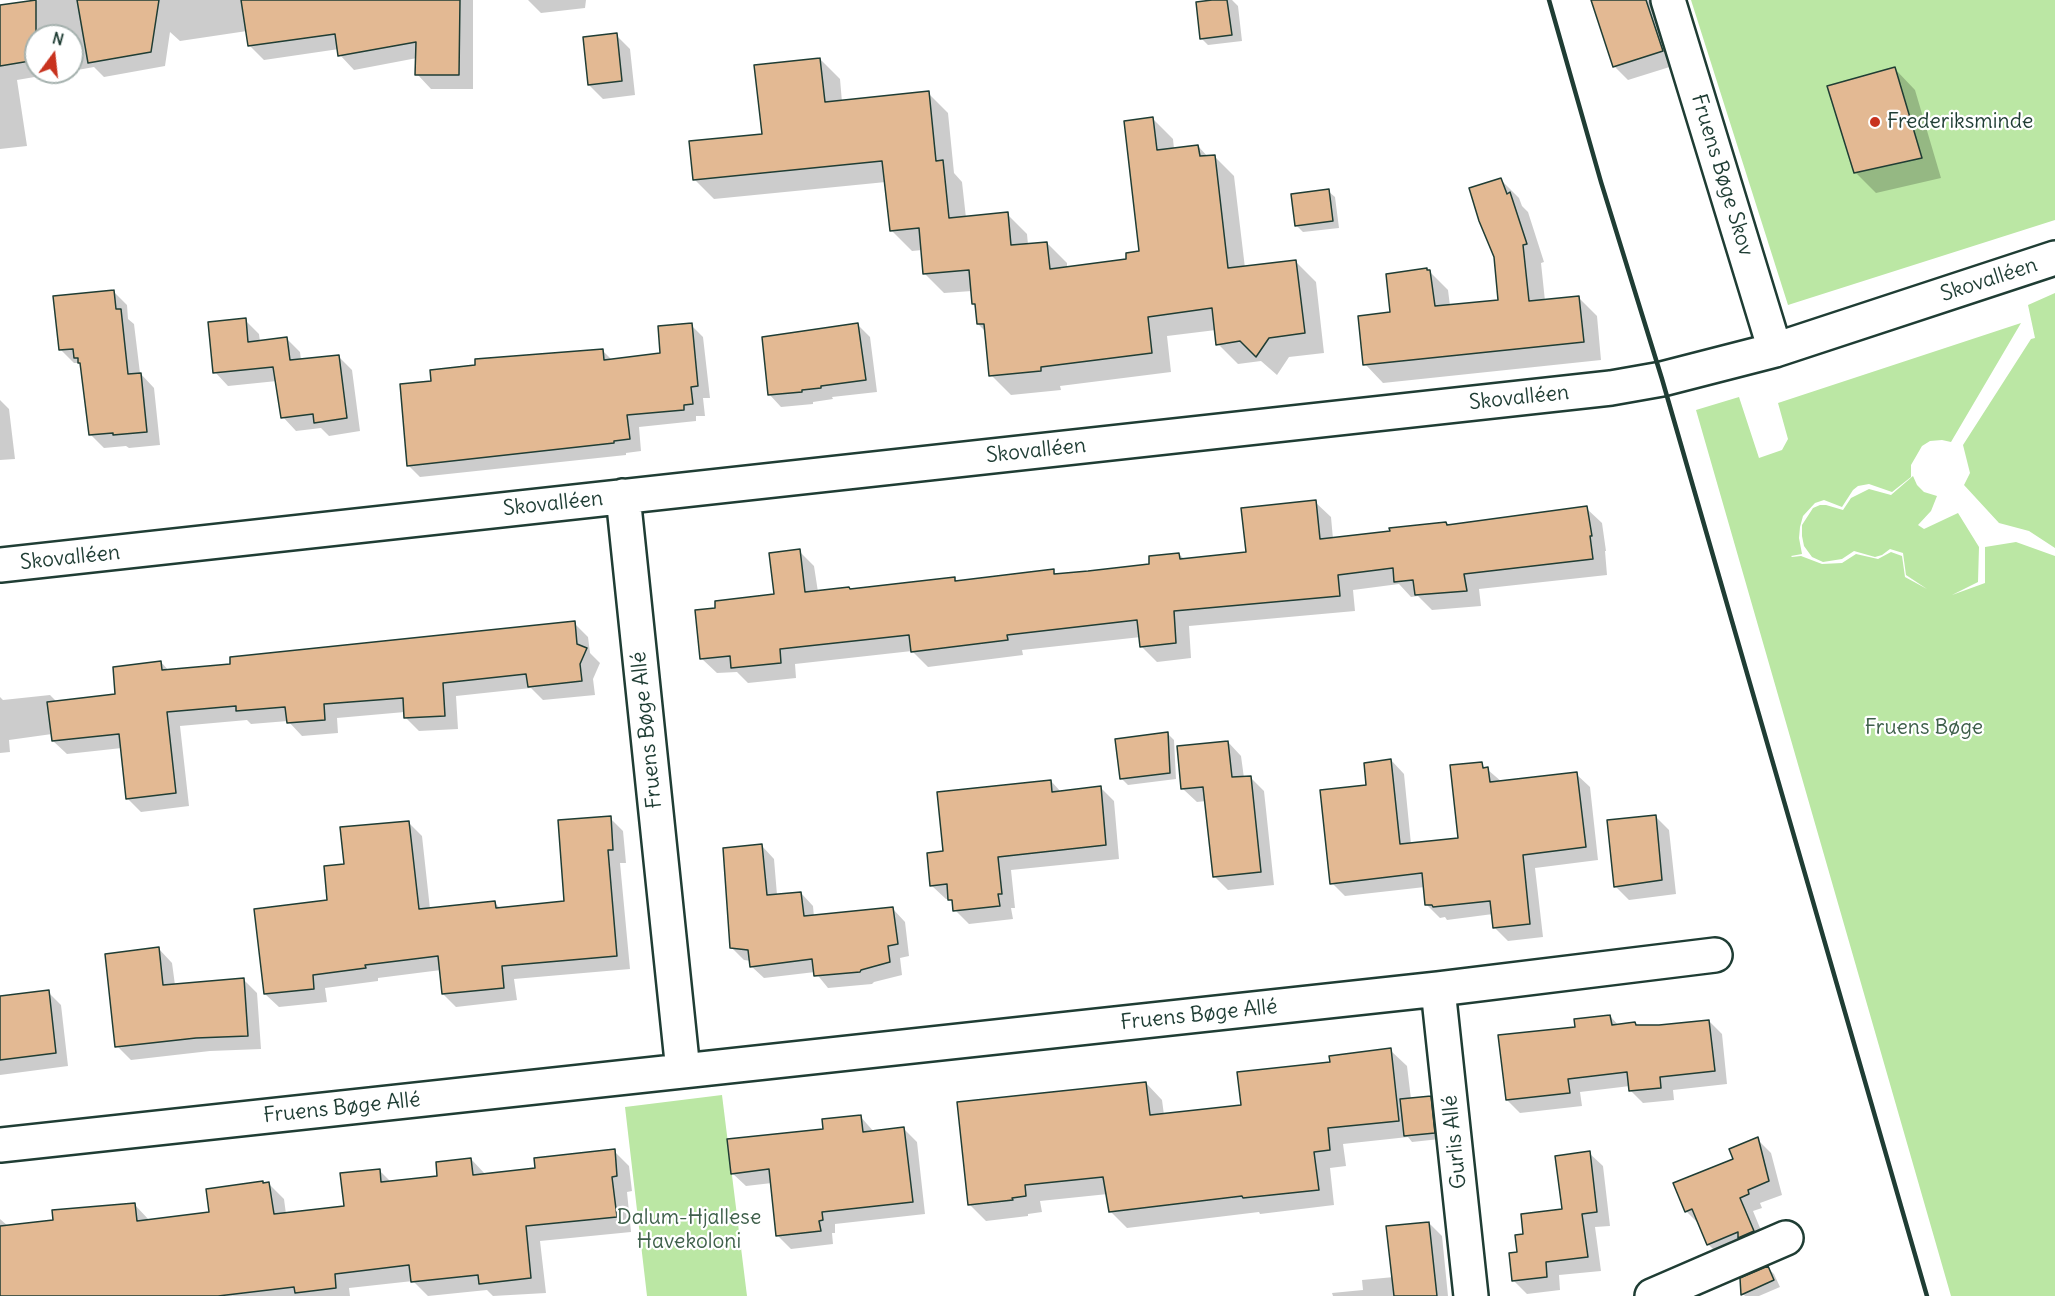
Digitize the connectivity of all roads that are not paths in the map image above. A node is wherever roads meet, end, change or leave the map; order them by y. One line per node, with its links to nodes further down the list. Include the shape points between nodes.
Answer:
1 (1668, 0): 3 (street, Fruens Bøge Skov)
2 (2055, 258): 3 (street, Skovalléen)
3 (1775, 350): 4 (street, Skovalléen, via 1611,388)
4 (623, 496): 5 (street, Skovalléen); 8 (street, Fruens Bøge Allé)
5 (0, 565)
6 (1715, 955): 7 (street, Fruens Bøge Allé)
7 (1438, 989): 8 (street, Fruens Bøge Allé); 11 (street, Gurlis Allé)
8 (683, 1071): 9 (street, Fruens Bøge Allé)
9 (0, 1145)
10 (1786, 1238): 12 (street)
11 (1471, 1296)
12 (1652, 1296)

